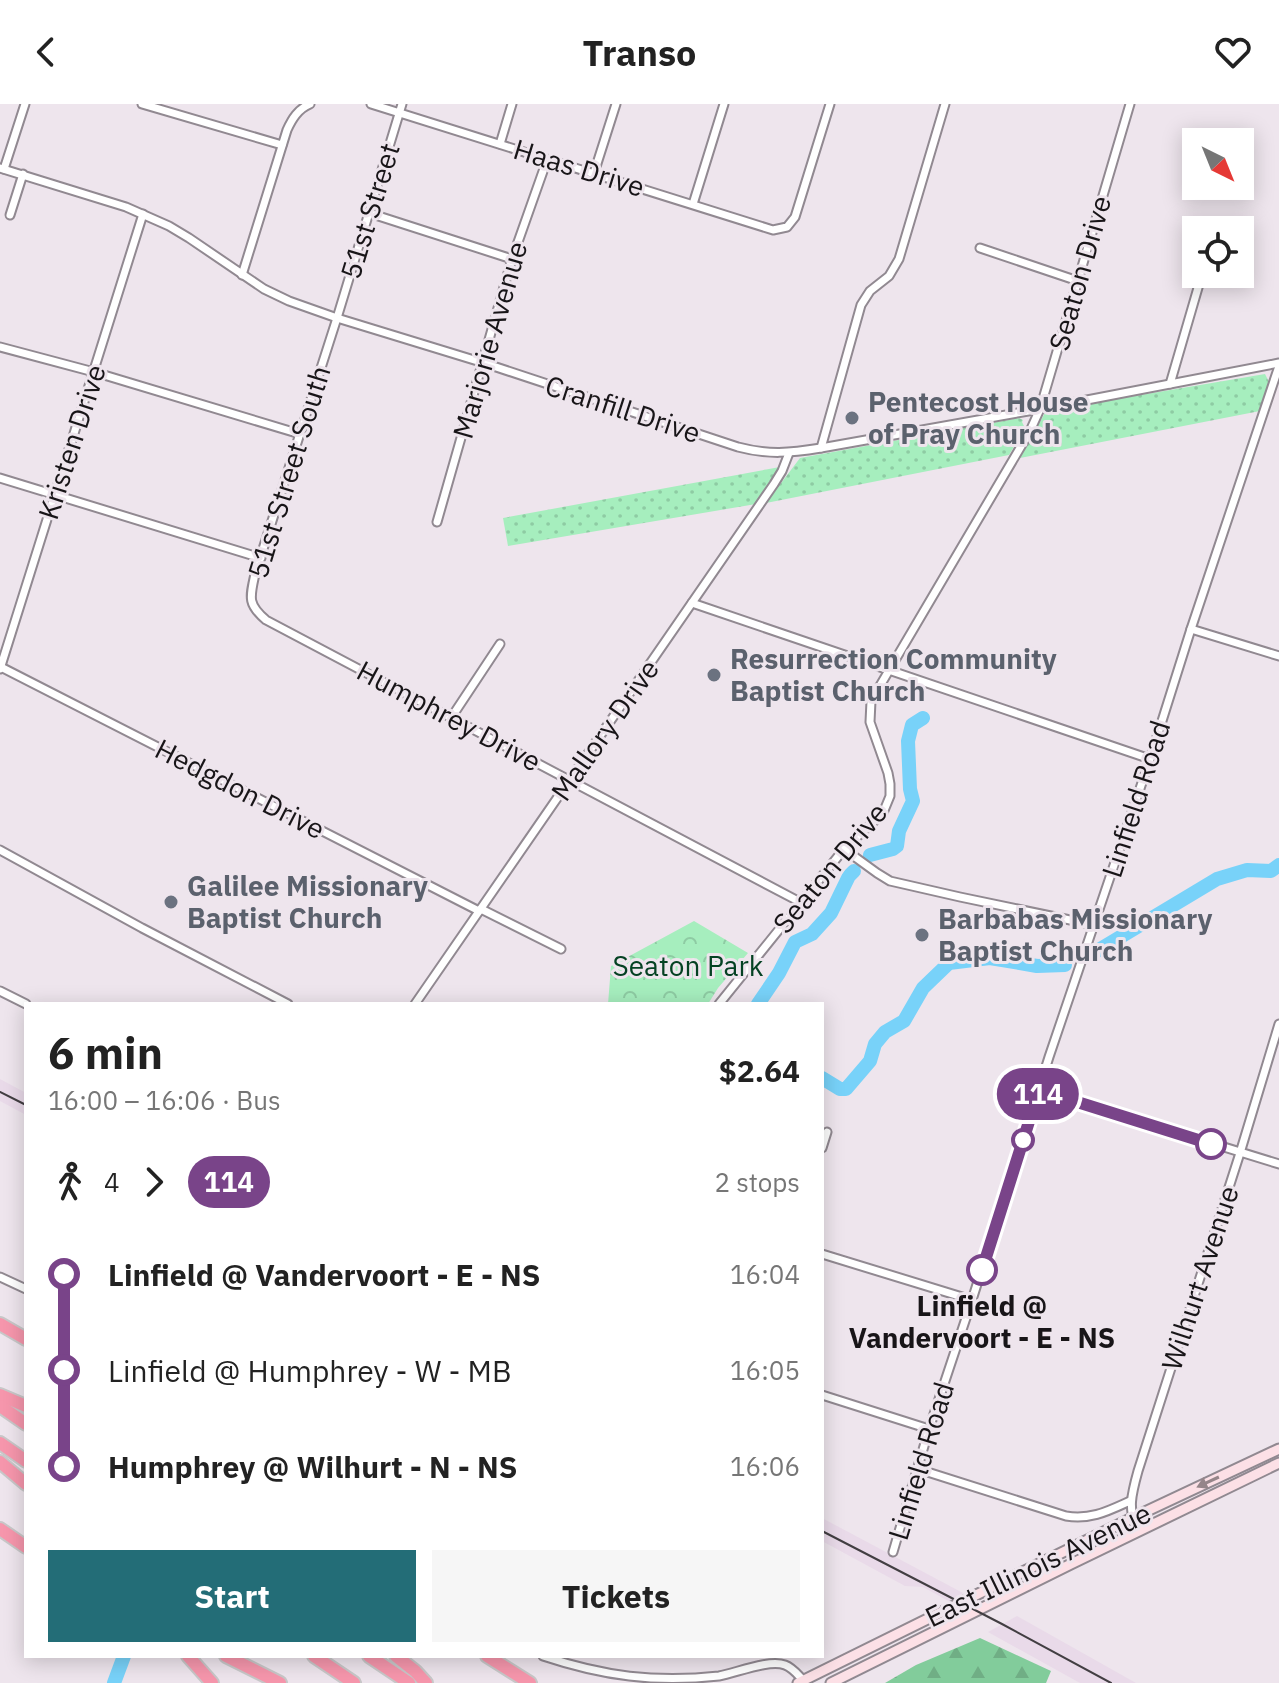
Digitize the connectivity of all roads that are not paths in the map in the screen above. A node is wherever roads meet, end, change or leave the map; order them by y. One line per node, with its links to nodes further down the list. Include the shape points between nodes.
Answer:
1 (25, 104): 15 (street)
2 (142, 104): 13 (street)
3 (310, 104): 13 (street, via 293,117)
4 (371, 104): 11 (street, Haas Drive)
5 (512, 104): 12 (street)
6 (616, 104): 16 (street)
7 (724, 104): 18 (street)
8 (830, 104): 18 (street, Haas Drive, via 795,217 787,227 773,230)
9 (945, 104): 35 (street, via 899,259 861,305)
10 (1130, 104): 25 (street, Seaton Drive)
11 (401, 108): 12 (street, Haas Drive); 19 (street, 51st Street)
12 (500, 144): 14 (street, Haas Drive)
13 (282, 145): 24 (street)
14 (547, 160): 16 (street, Haas Drive); 23 (street, Marjorie Avenue)
15 (2, 168): 17 (street, Cranfill Drive)
16 (594, 173): 18 (street, Haas Drive)
17 (23, 174): 20 (street, Cranfill Drive); 21 (street)
18 (693, 204)
19 (369, 213): 23 (street); 27 (street, 51st Street)
20 (143, 214): 24 (street, Cranfill Drive); 31 (street, Kristen Drive)
21 (10, 215)
22 (980, 248): 25 (street)
23 (512, 259): 29 (street, Marjorie Avenue)
24 (242, 275): 27 (street, Cranfill Drive, via 289,301)
25 (1078, 281): 33 (street, Seaton Drive)
26 (1198, 288): 32 (street)
27 (337, 318): 29 (street, Cranfill Drive); 34 (street, 51st Street South)
28 (0, 347): 31 (street)
29 (484, 363): 36 (street, Cranfill Drive, via 738,447); 39 (street, Marjorie Avenue)
30 (1279, 364): 32 (street, Cranfill Drive); 43 (street, Linfield Road)
31 (94, 372): 34 (street); 38 (street, Kristen Drive)
32 (1170, 384): 33 (street, Cranfill Drive)
33 (1040, 409): 35 (street, Cranfill Drive); 47 (street, Seaton Drive)
34 (300, 434): 40 (street, 51st Street South)
35 (821, 448): 36 (street, Cranfill Drive)
36 (789, 453): 41 (street, Mallory Drive, via 774,484)
37 (0, 478): 38 (street)
38 (55, 495): 40 (street); 46 (street, Kristen Drive)
39 (437, 522)
40 (261, 558): 42 (street, 51st Street South, via 250,596)
41 (692, 603): 47 (street); 50 (street, Mallory Drive)
42 (266, 620): 48 (street, Humphrey Drive)
43 (1191, 629): 45 (street); 49 (street, Linfield Road)
44 (500, 644): 48 (street)
45 (1279, 656)
46 (0, 668): 54 (street, Hedgdon Drive)
47 (890, 670): 49 (street); 51 (street, Seaton Drive, via 871,701 870,722 888,773 890,796 883,813)
48 (451, 718): 50 (street, Humphrey Drive)
49 (1150, 759): 55 (street, Linfield Road)
50 (570, 781): 53 (street, Humphrey Drive); 54 (street, Mallory Drive)
51 (844, 849): 53 (street, Seaton Drive); 55 (street, via 890,881)
52 (0, 850): 58 (street)
53 (800, 902): 60 (street, Seaton Drive)
54 (480, 910): 56 (street, Hedgdon Drive); 59 (street, Mallory Drive)
55 (1094, 925): 63 (street, Linfield Road)
56 (561, 949)
57 (0, 991): 61 (street)
58 (284, 1002)
59 (416, 1002)
60 (721, 1002)
61 (24, 1003)
62 (1279, 1024): 66 (street, Wilhurt Avenue)
63 (1039, 1090): 66 (street); 71 (street, Linfield Road)
64 (827, 1132): 65 (street)
65 (824, 1142)
66 (1240, 1153): 67 (street); 87 (street, Wilhurt Avenue)
67 (1279, 1164)
68 (824, 1255): 71 (street)
69 (0, 1277): 70 (street)
70 (24, 1288)
71 (972, 1300): 79 (street, Linfield Road)
72 (0, 1324): 73 (highway)
73 (24, 1338)
74 (0, 1395): 76 (highway)
75 (824, 1396): 79 (street)
76 (24, 1405)
77 (0, 1406): 78 (highway)
78 (24, 1423)
79 (929, 1429): 85 (street, Linfield Road)
80 (0, 1443): 82 (highway)
81 (1279, 1449): 88 (main road, East Illinois Avenue, one-way to 88)
82 (24, 1460)
83 (0, 1462): 86 (highway)
84 (1279, 1463): 90 (main road, East Illinois Avenue)
85 (918, 1469): 87 (street, via 1079,1518); 92 (street, Linfield Road)
86 (24, 1482)
87 (1130, 1501): 88 (street, Wilhurt Avenue)
88 (1132, 1518): 90 (street, Wilhurt Avenue); 101 (main road, East Illinois Avenue)
89 (0, 1529): 91 (highway)
90 (1137, 1532): 107 (main road, East Illinois Avenue)
91 (24, 1546)
92 (893, 1552)
93 (190, 1658): 100 (highway)
94 (230, 1658): 102 (highway)
95 (317, 1658): 103 (highway)
96 (372, 1658): 104 (highway)
97 (399, 1658): 105 (highway)
98 (490, 1658): 106 (highway)
99 (558, 1658): 101 (street, via 604,1675 665,1680 721,1676 776,1663 792,1668)
100 (209, 1680)
101 (803, 1682)
102 (280, 1683)
103 (354, 1683)
104 (409, 1683)
105 (426, 1683)
106 (530, 1683)
107 (831, 1683)

